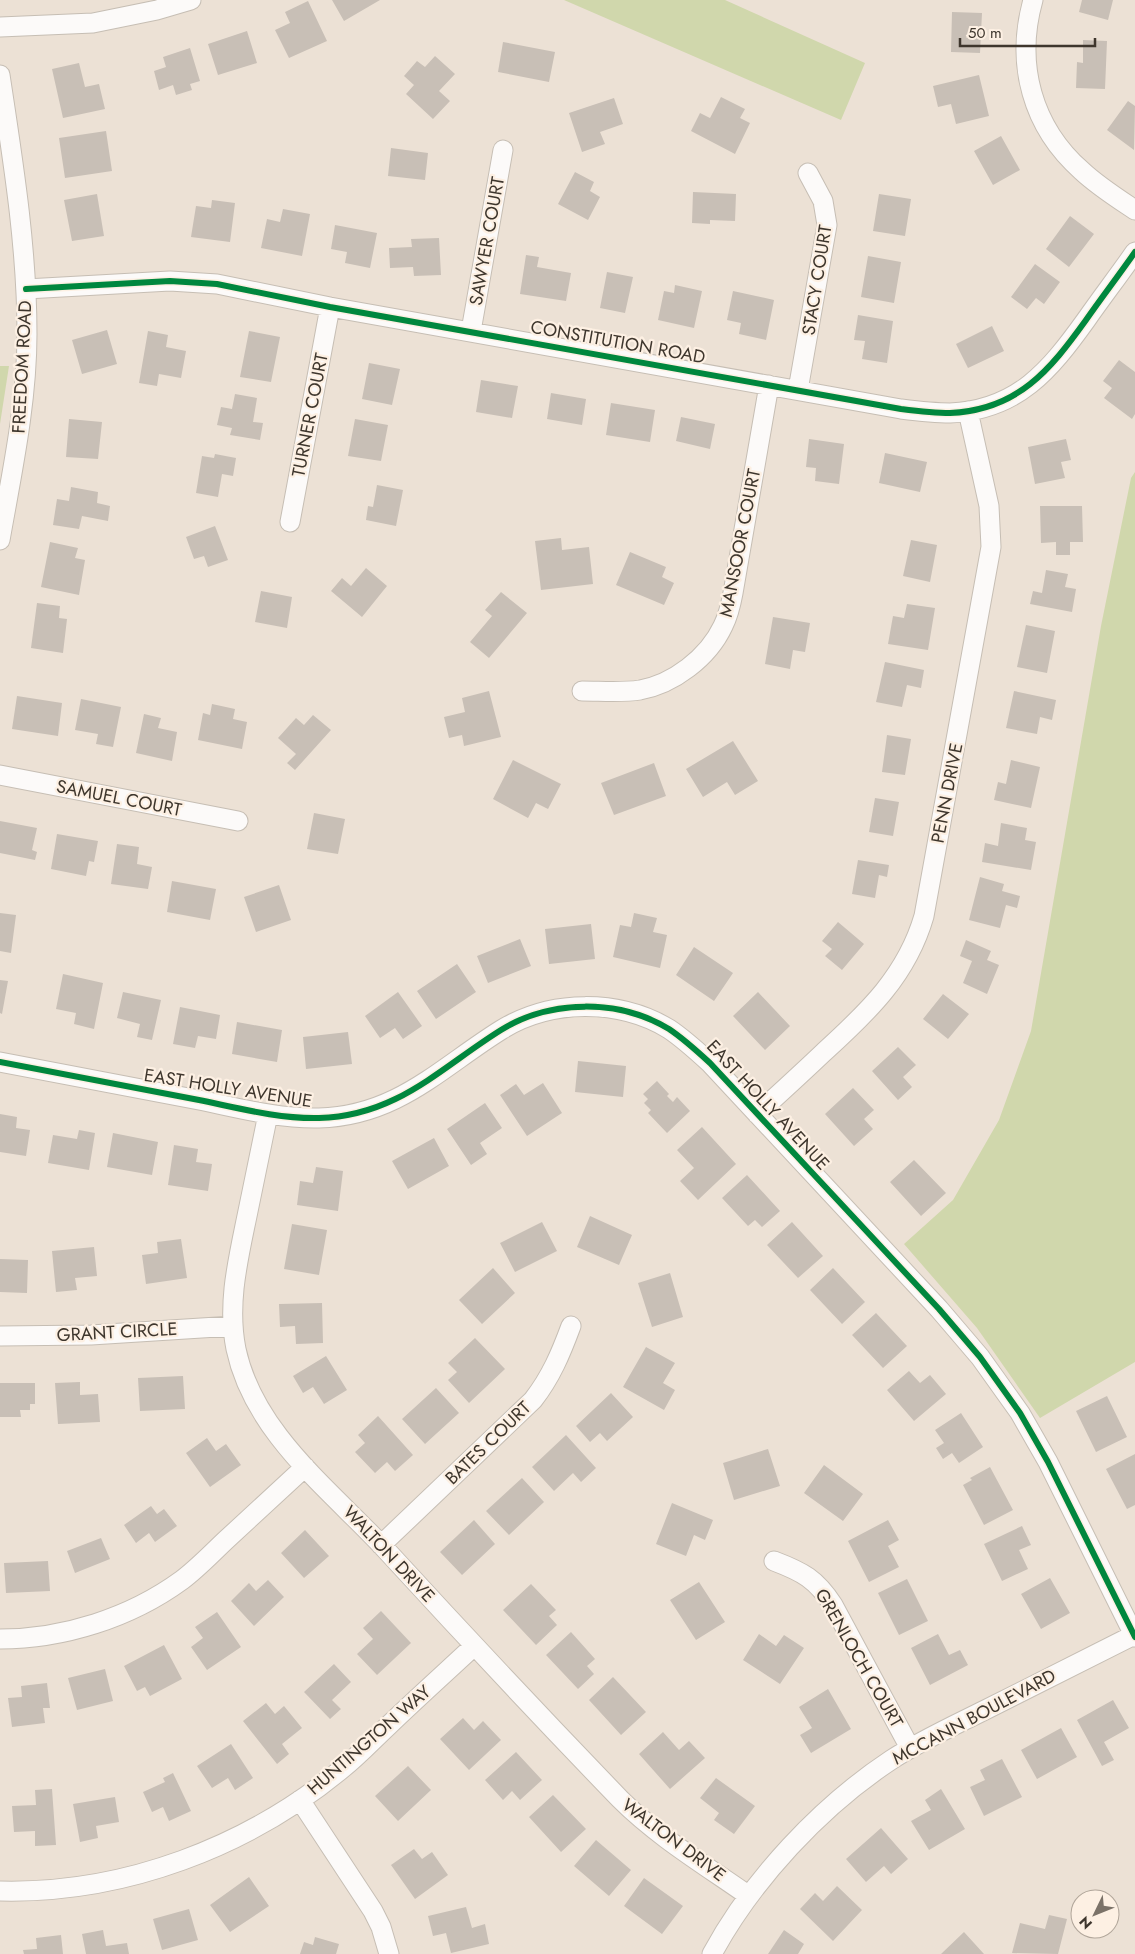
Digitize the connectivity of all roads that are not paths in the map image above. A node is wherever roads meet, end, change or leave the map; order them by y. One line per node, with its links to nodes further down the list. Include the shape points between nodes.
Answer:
1 (191, 0): 3 (street, via 93,23)
2 (1033, 0): 7 (street, via 1026,34 1026,71 1030,90 1046,127 1083,172)
3 (0, 27)
4 (0, 74): 9 (street, FREEDOM ROAD, via 16,184)
5 (503, 150): 11 (street, SAWYER COURT)
6 (808, 173): 13 (street, STACY COURT, via 823,201 827,225)
7 (1135, 210)
8 (1135, 252): 14 (street, CONSTITUTION ROAD, via 1048,370 1012,396)
9 (26, 289): 10 (street, CONSTITUTION ROAD, via 194,282); 16 (street, FREEDOM ROAD, via 24,384)
10 (330, 307): 11 (street, CONSTITUTION ROAD); 15 (street, TURNER COURT)
11 (471, 331): 12 (street, CONSTITUTION ROAD)
12 (769, 384): 13 (street, CONSTITUTION ROAD); 17 (street, MANSOOR COURT, via 734,593 723,627 691,665 667,681 622,692)
13 (798, 390): 14 (street, CONSTITUTION ROAD, via 929,412)
14 (968, 411): 22 (street, PENN DRIVE, via 989,506 991,547 919,934 902,966 877,1000)
15 (290, 522)
16 (0, 540)
17 (582, 691)
18 (0, 775): 19 (street, SAMUEL COURT)
19 (238, 821)
20 (0, 1062): 21 (street, EAST HOLLY AVENUE)
21 (268, 1114): 22 (street, EAST HOLLY AVENUE, via 320,1118 378,1108 416,1089 519,1021 553,1010 589,1007 631,1012 667,1028 695,1049); 23 (street, WALTON DRIVE, via 238,1263 232,1306)
22 (757, 1114): 29 (street, EAST HOLLY AVENUE, via 960,1332 995,1377 1048,1462)
23 (233, 1326): 25 (street, GRANT CIRCLE, via 91,1335); 26 (street, WALTON DRIVE, via 236,1350 259,1408)
24 (571, 1326): 27 (street, BATES COURT, via 549,1378 533,1400)
25 (0, 1336)
26 (305, 1467): 27 (street, WALTON DRIVE); 30 (street, via 197,1567 167,1590 87,1626 28,1639)
27 (381, 1545): 31 (street, WALTON DRIVE)
28 (774, 1561): 32 (street, GRENLOCH COURT, via 800,1570 825,1593)
29 (1134, 1636): 32 (street, MCCANN BOULEVARD)
30 (0, 1639)
31 (474, 1646): 33 (street, HUNTINGTON WAY, via 344,1767); 35 (street, WALTON DRIVE, via 634,1814)
32 (910, 1748): 35 (street, MCCANN BOULEVARD, via 871,1774 830,1809)
33 (300, 1800): 34 (street, HUNTINGTON WAY, via 236,1838 148,1872 57,1889); 36 (street, via 373,1911)
34 (0, 1891)
35 (749, 1896): 37 (street, MCCANN BOULEVARD)
36 (388, 1954)
37 (712, 1954)

